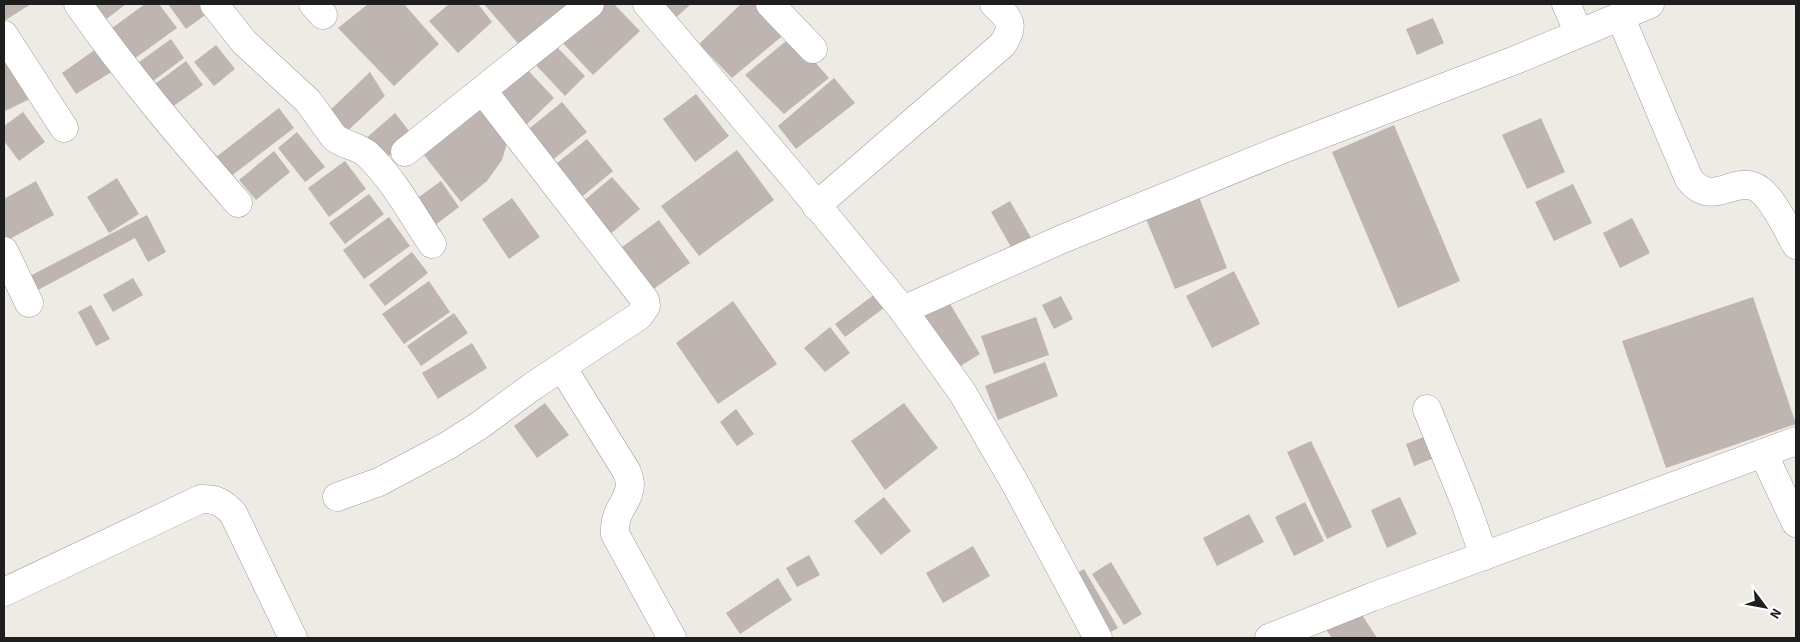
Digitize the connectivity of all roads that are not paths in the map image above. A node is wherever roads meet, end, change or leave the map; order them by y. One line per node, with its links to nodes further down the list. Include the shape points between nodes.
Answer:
1 (78, 4): 16 (street, via 191,150)
2 (214, 4): 18 (street, via 244,42 308,101 334,137 369,156 388,178)
3 (590, 4): 13 (street)
4 (647, 4): 17 (street)
5 (770, 4): 12 (street)
6 (994, 4): 17 (street, via 1008,17 1011,26 1002,45)
7 (1566, 4): 10 (street)
8 (1650, 4): 9 (street)
9 (1620, 16): 10 (street); 19 (street, via 1694,187 1713,192 1754,186 1772,202)
10 (1579, 33): 22 (street, via 1060,240)
11 (4, 35): 14 (street)
12 (813, 49)
13 (483, 91): 15 (street); 23 (street, via 645,300 646,306 639,316)
14 (64, 128)
15 (405, 152)
16 (238, 203)
17 (816, 206): 22 (street)
18 (432, 244)
19 (1796, 244)
20 (4, 251): 21 (street)
21 (29, 303)
22 (903, 310): 33 (street, via 962,392)
23 (562, 367): 27 (street, via 447,446 379,482); 32 (street, via 627,472 628,494 614,523 615,534)
24 (1427, 409): 29 (street)
25 (1796, 441): 26 (street)
26 (1762, 453): 28 (street); 29 (street)
27 (336, 497)
28 (1796, 523)
29 (1484, 556): 34 (street)
30 (4, 592): 31 (street, via 201,499 214,499 233,513)
31 (292, 638)
32 (672, 638)
33 (1098, 638)
34 (1269, 638)

